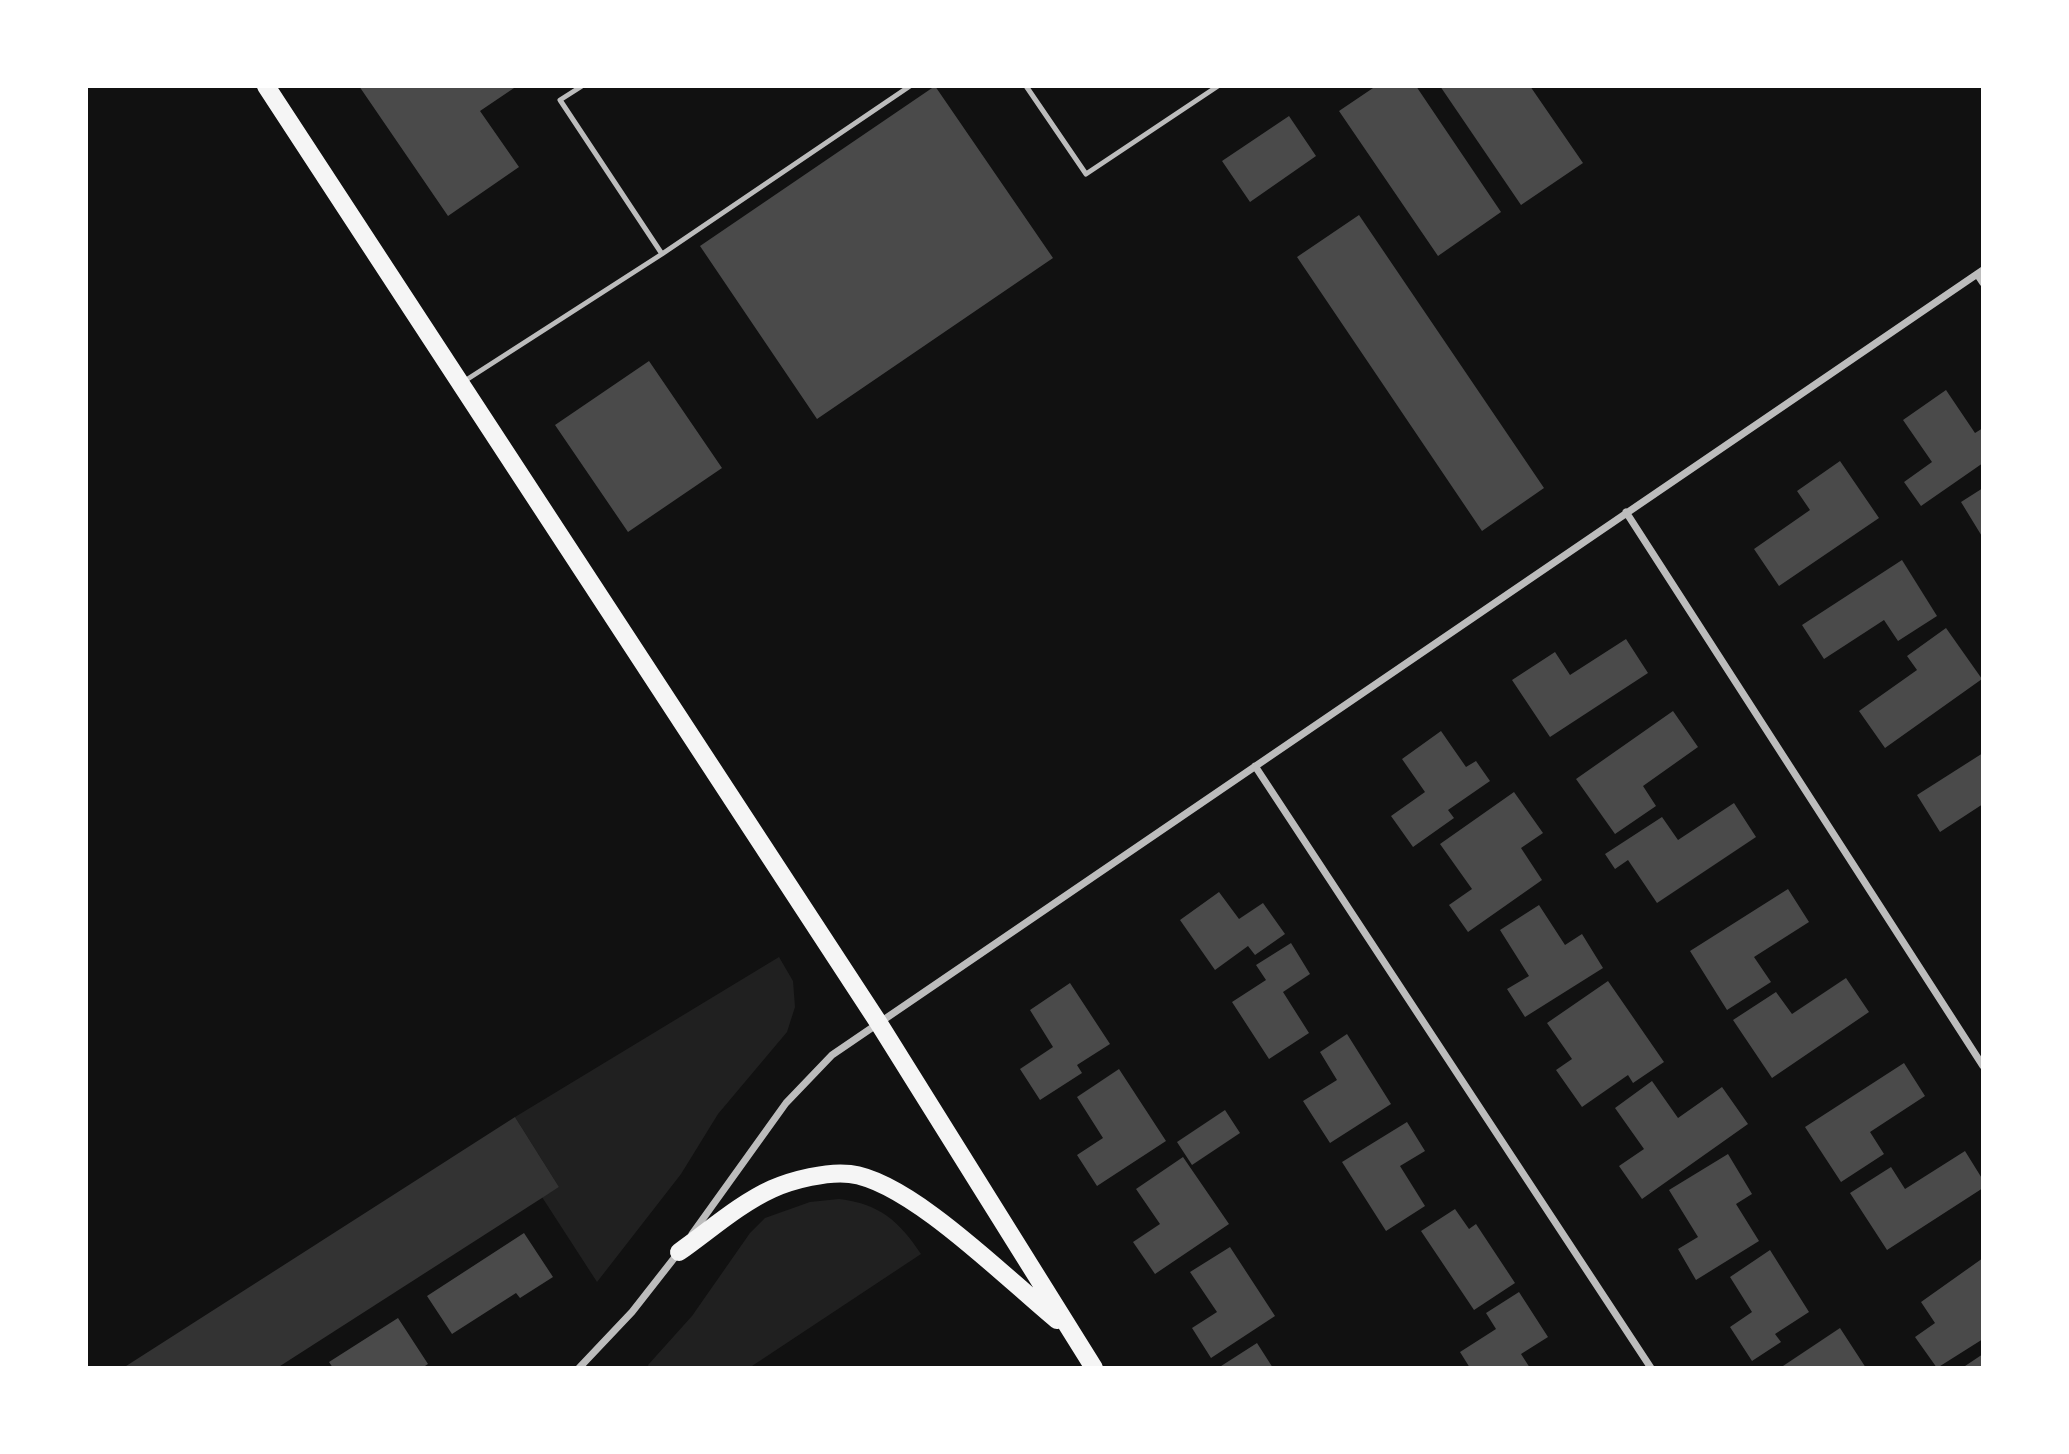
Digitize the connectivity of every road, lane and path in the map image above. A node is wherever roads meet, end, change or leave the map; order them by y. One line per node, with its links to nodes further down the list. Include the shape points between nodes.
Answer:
1 (266, 86): 9 (main road)
2 (582, 86): 6 (lane, via 560,100)
3 (910, 86): 6 (lane)
4 (1026, 86): 5 (lane, via 1086,174)
5 (1218, 86)
6 (662, 254): 9 (lane)
7 (1980, 272): 8 (street); 10 (street)
8 (1983, 283)
9 (460, 383): 12 (main road)
10 (1626, 512): 11 (street); 13 (street)
11 (1255, 766): 12 (street); 18 (street)
12 (878, 1022): 14 (street, via 832,1055 786,1103); 15 (main road)
13 (1983, 1066)
14 (679, 1252): 15 (main road, via 773,1189 849,1174 880,1182 915,1201); 16 (street, via 632,1312)
15 (1071, 1332): 17 (main road)
16 (579, 1368)
17 (1094, 1368)
18 (1651, 1368)

